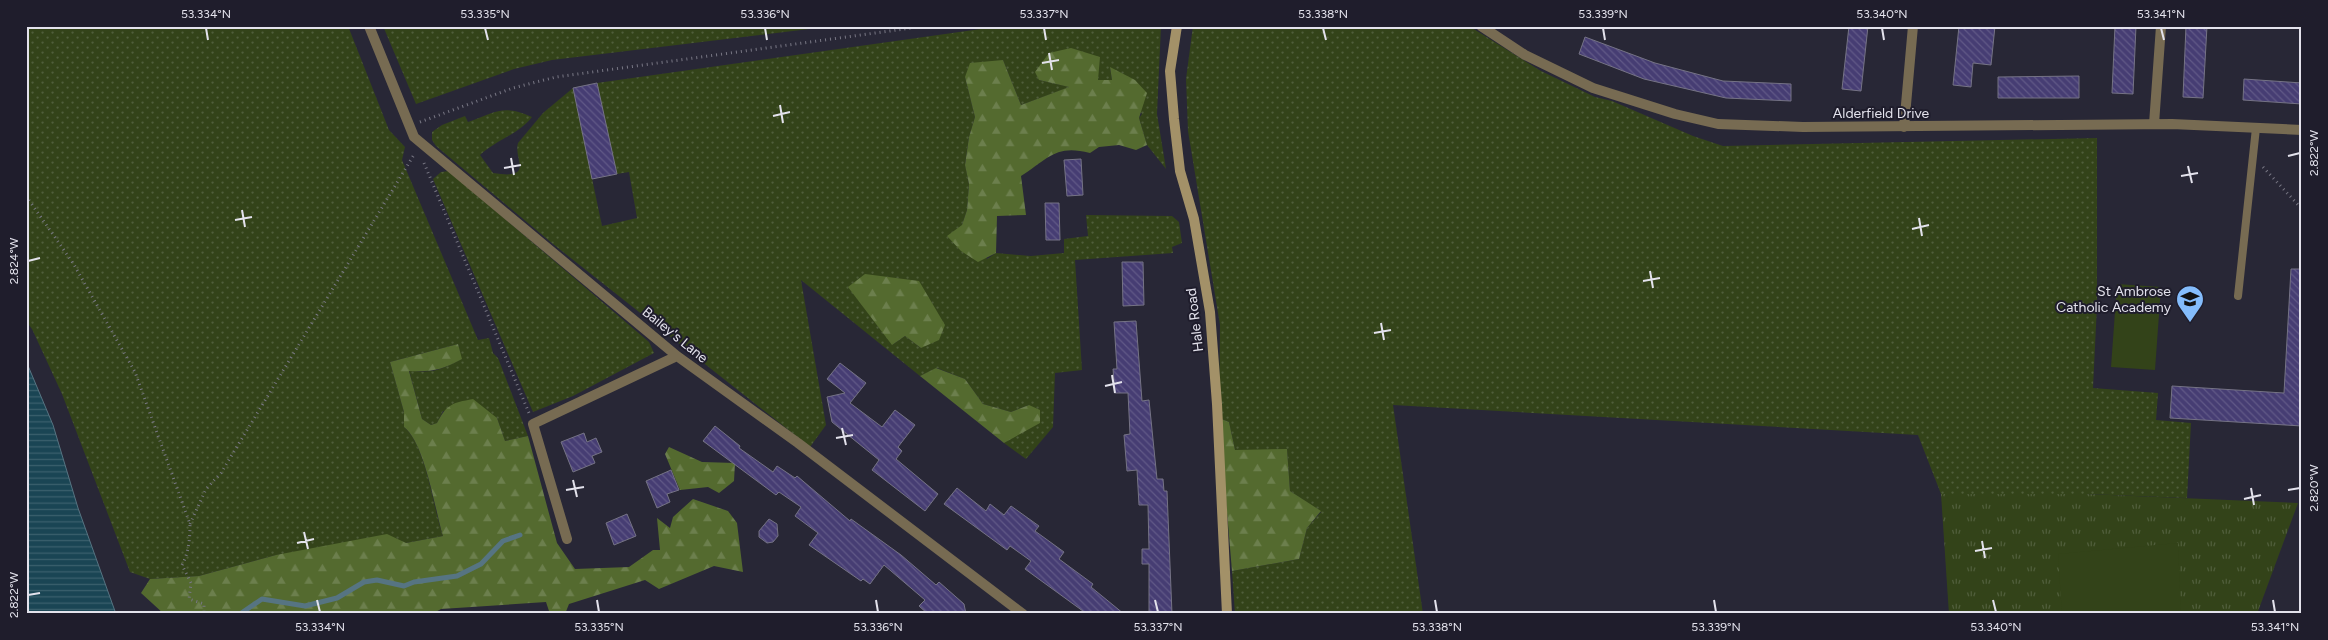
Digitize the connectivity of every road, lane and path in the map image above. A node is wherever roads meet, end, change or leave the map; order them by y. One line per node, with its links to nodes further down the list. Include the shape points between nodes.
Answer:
1 (369, 26): 8 (street, Bailey's Lane)
2 (926, 26): 8 (path, via 556,77 512,88)
3 (1177, 26): 22 (street, Hale Road, via 1170,71 1174,119 1180,171 1194,219 1210,312)
4 (1913, 26): 9 (street)
5 (2161, 26): 7 (street)
6 (1482, 27): 9 (street, Alderfield Drive, via 1525,56 1594,88 1675,114 1718,124)
7 (2154, 124): 9 (street, Alderfield Drive); 10 (street, Alderfield Drive)
8 (409, 126): 16 (street, Bailey's Lane, via 414,137)
9 (1904, 126)
10 (2256, 128): 11 (street, Alderfield Drive); 15 (lane)
11 (2302, 130)
12 (2260, 163): 14 (path)
13 (26, 196): 18 (path, via 73,262 135,372)
14 (2302, 209)
15 (2238, 296)
16 (677, 356): 17 (street); 21 (street, Bailey's Lane)
17 (533, 424): 18 (path, via 418,148 221,473 206,489); 19 (street)
18 (190, 524): 20 (path, via 190,539 182,565 191,583 190,599 204,604)
19 (567, 539)
20 (204, 614)
21 (1023, 614)
22 (1227, 614)

